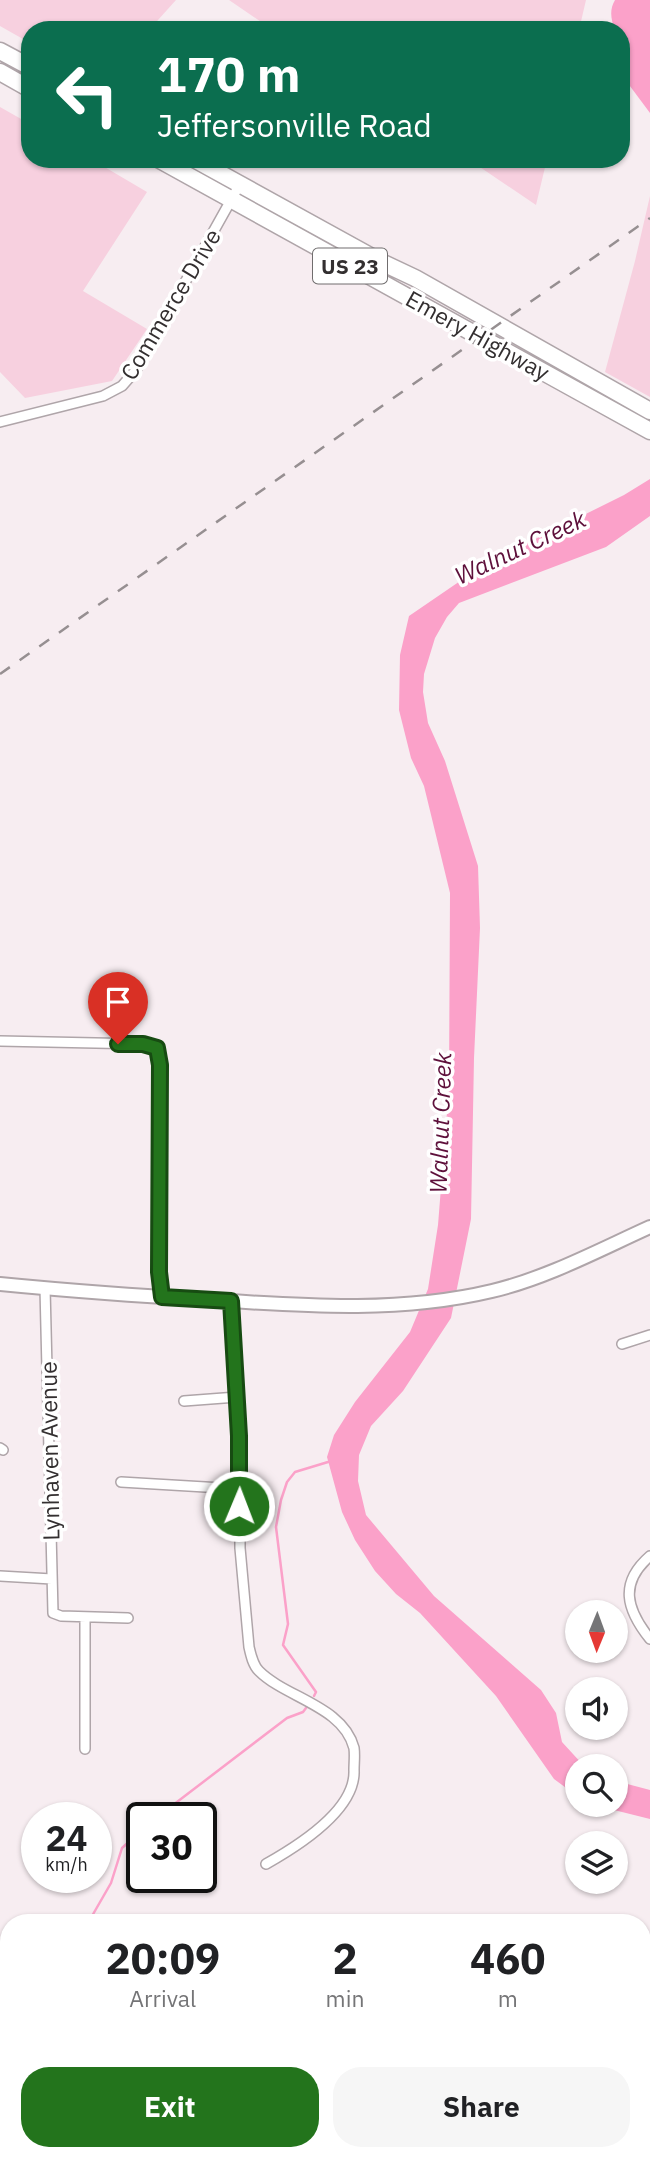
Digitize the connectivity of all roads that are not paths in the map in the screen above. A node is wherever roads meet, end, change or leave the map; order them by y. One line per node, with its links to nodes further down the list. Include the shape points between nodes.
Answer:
1 (0, 51): 2 (highway)
2 (21, 62)
3 (0, 72): 4 (highway)
4 (21, 84)
5 (174, 168): 8 (highway, Emery Highway / US 23)
6 (211, 168): 7 (highway, Emery Highway / US 23)
7 (240, 184): 8 (street, Commerce Drive); 9 (highway, Emery Highway / US 23, via 415,278)
8 (232, 201): 9 (highway, Emery Highway / US 23); 11 (street, Commerce Drive, via 136,370 122,386 103,396)
9 (586, 385): 10 (highway, Emery Highway / US 23); 12 (highway, Emery Highway / US 23)
10 (650, 411)
11 (0, 422)
12 (650, 431)
13 (0, 1041): 17 (street, via 157,1048)
14 (650, 1227): 18 (street, via 532,1279 487,1292 371,1307)
15 (0, 1284): 16 (street)
16 (45, 1288): 17 (street); 27 (street, Lynhaven Avenue)
17 (162, 1297): 18 (street)
18 (231, 1301): 21 (street)
19 (650, 1335): 20 (street)
20 (622, 1344)
21 (237, 1397): 22 (street); 24 (street)
22 (184, 1402)
23 (121, 1482): 24 (street)
24 (239, 1489): 32 (street, via 252,1662 259,1672 329,1715 354,1748 351,1794 296,1847)
25 (650, 1556): 30 (street, via 636,1569 629,1588 637,1619)
26 (0, 1576): 27 (street)
27 (52, 1579): 28 (street, Lynhaven Avenue, via 53,1613)
28 (85, 1618): 29 (street); 31 (street)
29 (128, 1618)
30 (650, 1639)
31 (85, 1749)
32 (267, 1864)

